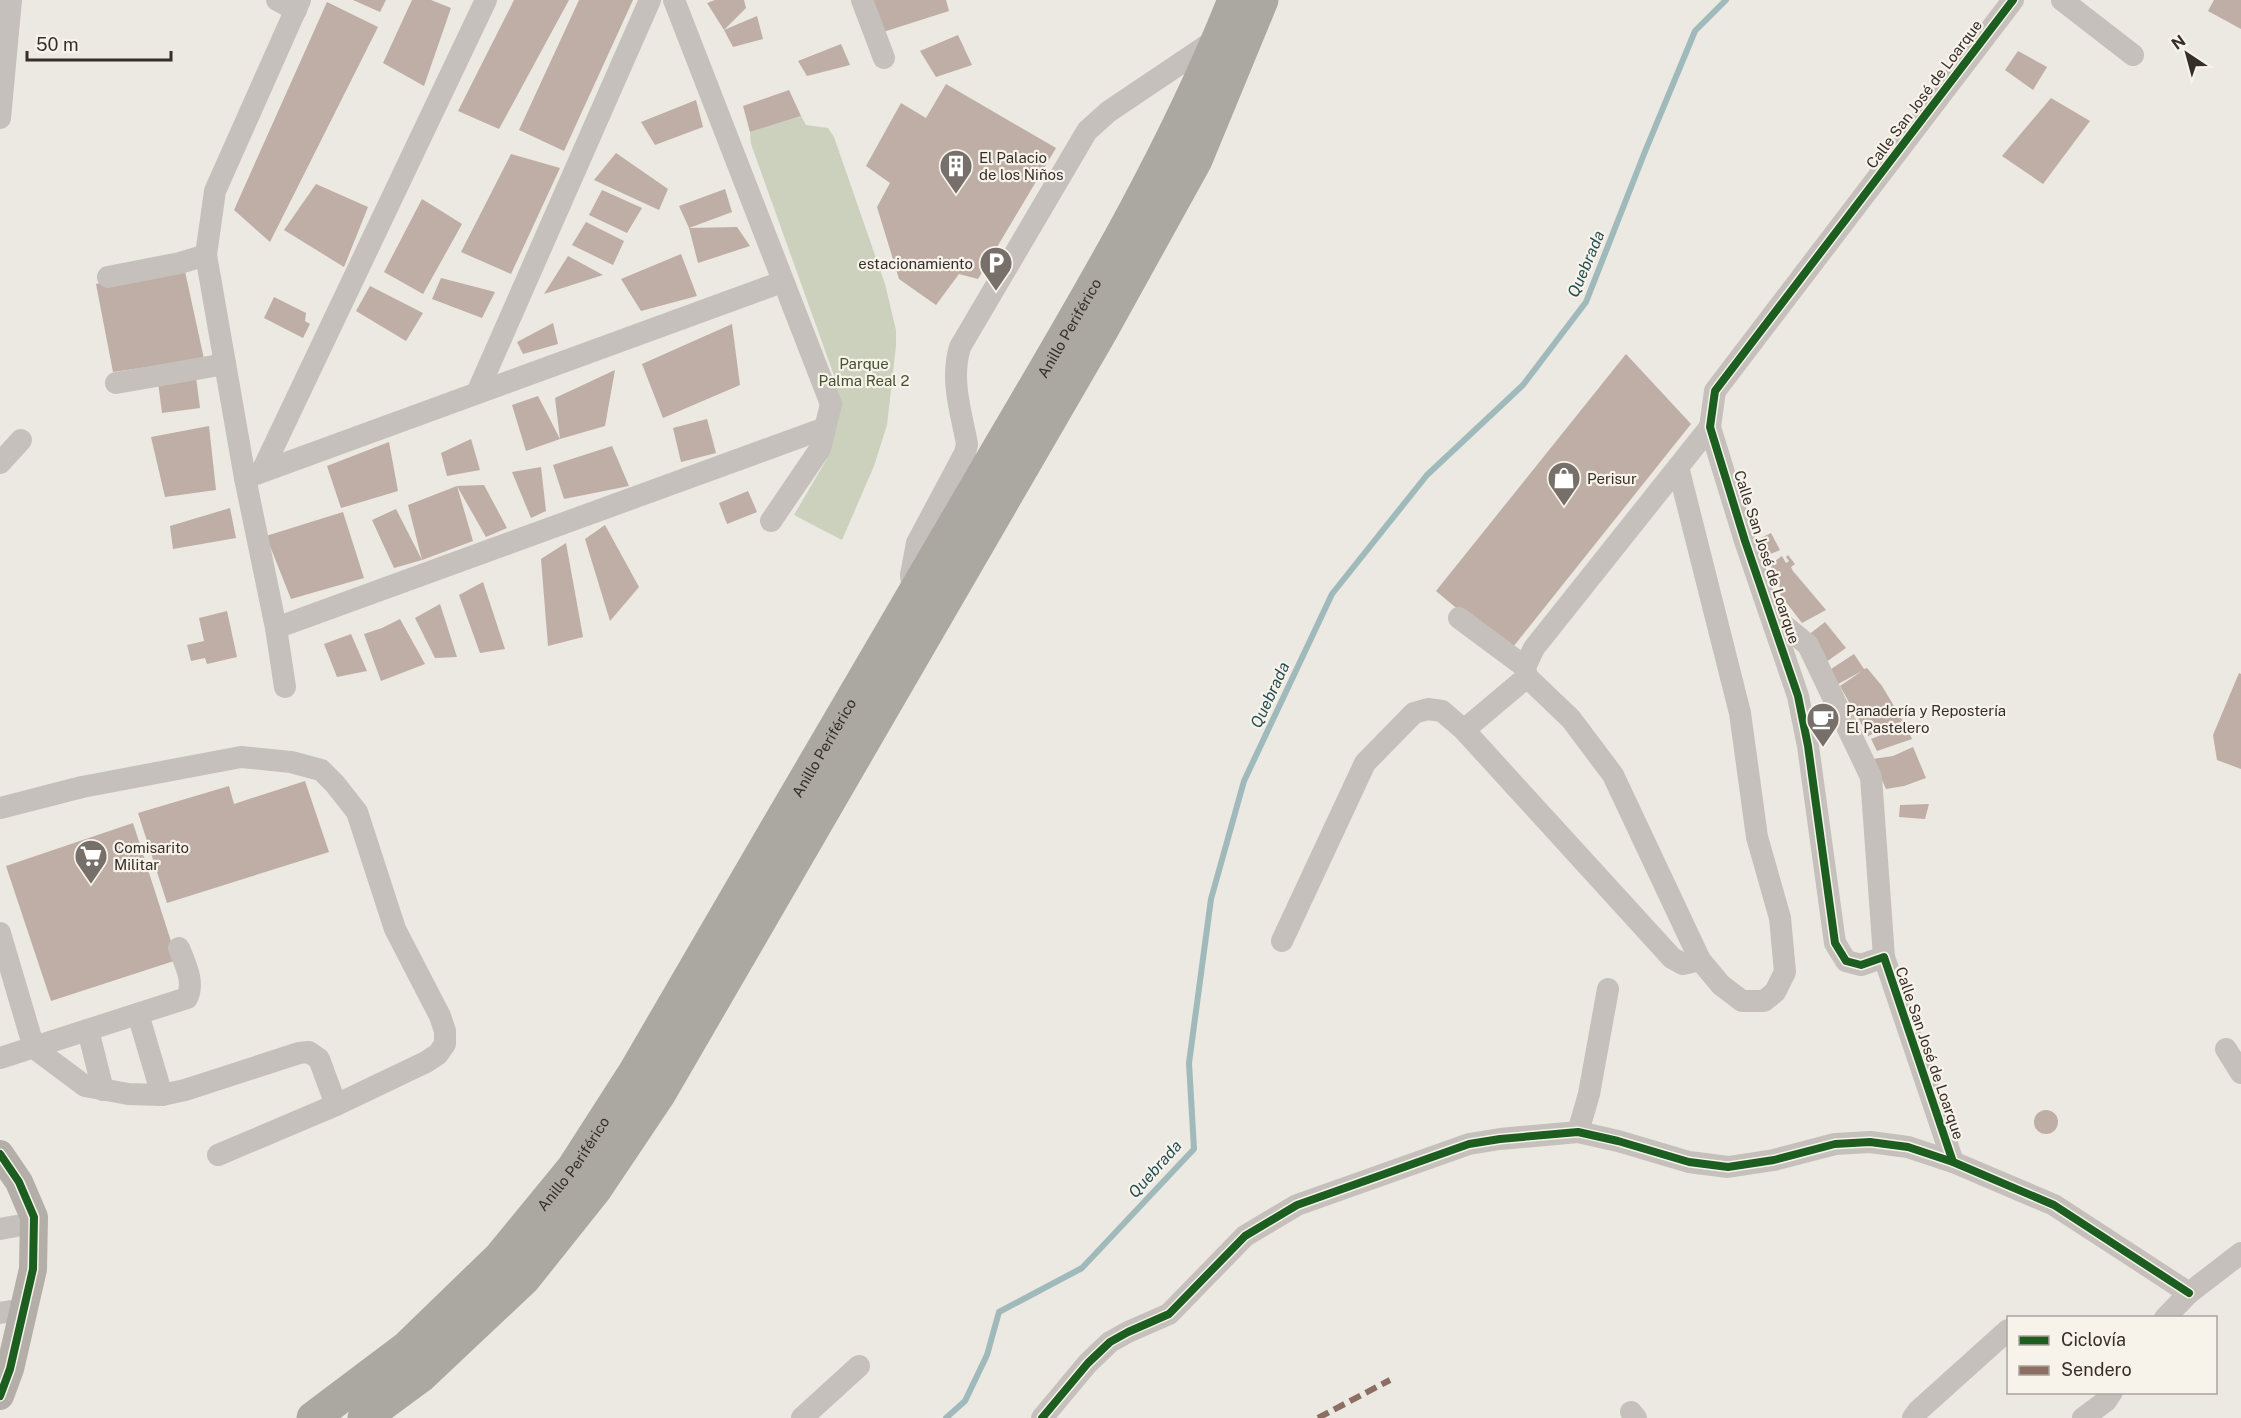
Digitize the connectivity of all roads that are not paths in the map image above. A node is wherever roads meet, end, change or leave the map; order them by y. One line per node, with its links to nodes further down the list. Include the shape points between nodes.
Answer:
1 (11, 0): 14 (street)
2 (486, 0): 26 (street)
3 (650, 0): 20 (street)
4 (674, 0): 17 (street)
5 (862, 0): 13 (street)
6 (1234, 0): 11 (highway, Anillo Periférico)
7 (1262, 0): 66 (highway, Anillo Periférico, via 1196,160 1107,322 660,1093 595,1190 524,1278 421,1376)
8 (2013, 0): 21 (street, Calle San José de Loarque, via 1715,391)
9 (2062, 0): 12 (street)
10 (291, 3): 15 (street, via 215,191)
11 (1220, 37): 28 (highway, Anillo Periférico, via 1164,158); 28 (street, via 1108,112 1087,131 960,347 955,377 967,444 917,543 911,575)
12 (2133, 55)
13 (884, 58)
14 (0, 118)
15 (206, 255): 16 (street); 18 (street)
16 (108, 277)
17 (782, 282): 20 (street); 22 (street, via 831,404)
18 (225, 364): 19 (street); 26 (street)
19 (116, 383)
20 (477, 393): 26 (street)
21 (1710, 427): 25 (street); 29 (street, Calle San José de Loarque)
22 (825, 428): 27 (street, via 820,449); 31 (street)
23 (21, 440): 24 (street)
24 (0, 463)
25 (1678, 467): 32 (street, via 1534,648); 40 (street, via 1740,713 1757,837 1780,918 1785,972 1775,992 1764,1001 1742,1001 1721,985)
26 (254, 474): 31 (street)
27 (771, 521)
28 (913, 594): 65 (highway, Anillo Periférico, via 634,1073 573,1168 500,1257 406,1348)
29 (1770, 614): 39 (street, via 1808,645 1871,777); 39 (street, Calle San José de Loarque, via 1798,696 1806,736 1835,943 1846,961 1861,965)
30 (1459, 618): 32 (street)
31 (276, 628): 33 (street)
32 (1526, 672): 34 (street); 40 (street, via 1571,719 1613,775)
33 (285, 687)
34 (1464, 730): 37 (street, via 1442,711 1414,713 1365,763); 40 (street, via 1671,958 1683,964)
35 (0, 808): 50 (street, via 82,787 241,757 291,762 321,770 357,812 395,929 445,1032 445,1044 438,1054)
36 (0, 933): 44 (street)
37 (1282, 941)
38 (179, 948): 42 (street, via 190,981 187,998)
39 (1884, 957): 54 (street, Calle San José de Loarque)
40 (1700, 960)
41 (1608, 989): 51 (street, via 1590,1094)
42 (138, 1014): 43 (street); 49 (street)
43 (88, 1030): 44 (street); 48 (street)
44 (34, 1048): 46 (street); 48 (street, via 85,1086)
45 (2226, 1049): 47 (street)
46 (0, 1058)
47 (2241, 1073)
48 (103, 1089): 49 (street)
49 (162, 1095): 50 (street, via 309,1052 319,1059)
50 (336, 1105): 53 (street)
51 (1578, 1132): 54 (street, via 1689,1162 1728,1167 1835,1144 1870,1142 1908,1147); 68 (street, via 1469,1144 1288,1209 1245,1236 1169,1314 1110,1342)
52 (0, 1154): 55 (main road, via 20,1182)
53 (218, 1155)
54 (1953, 1162): 58 (street, via 2054,1205)
55 (33, 1223): 56 (street); 59 (main road, via 33,1269)
56 (0, 1228)
57 (2241, 1253): 58 (street)
58 (2189, 1293): 60 (street)
59 (12, 1311): 64 (main road, via 10,1369)
60 (2165, 1316)
61 (2007, 1331): 69 (street)
62 (859, 1366): 67 (street)
63 (2111, 1394): 70 (street)
64 (0, 1396)
65 (313, 1418)
66 (364, 1418)
67 (802, 1418)
68 (1042, 1418)
69 (1913, 1418)
70 (2083, 1418)

